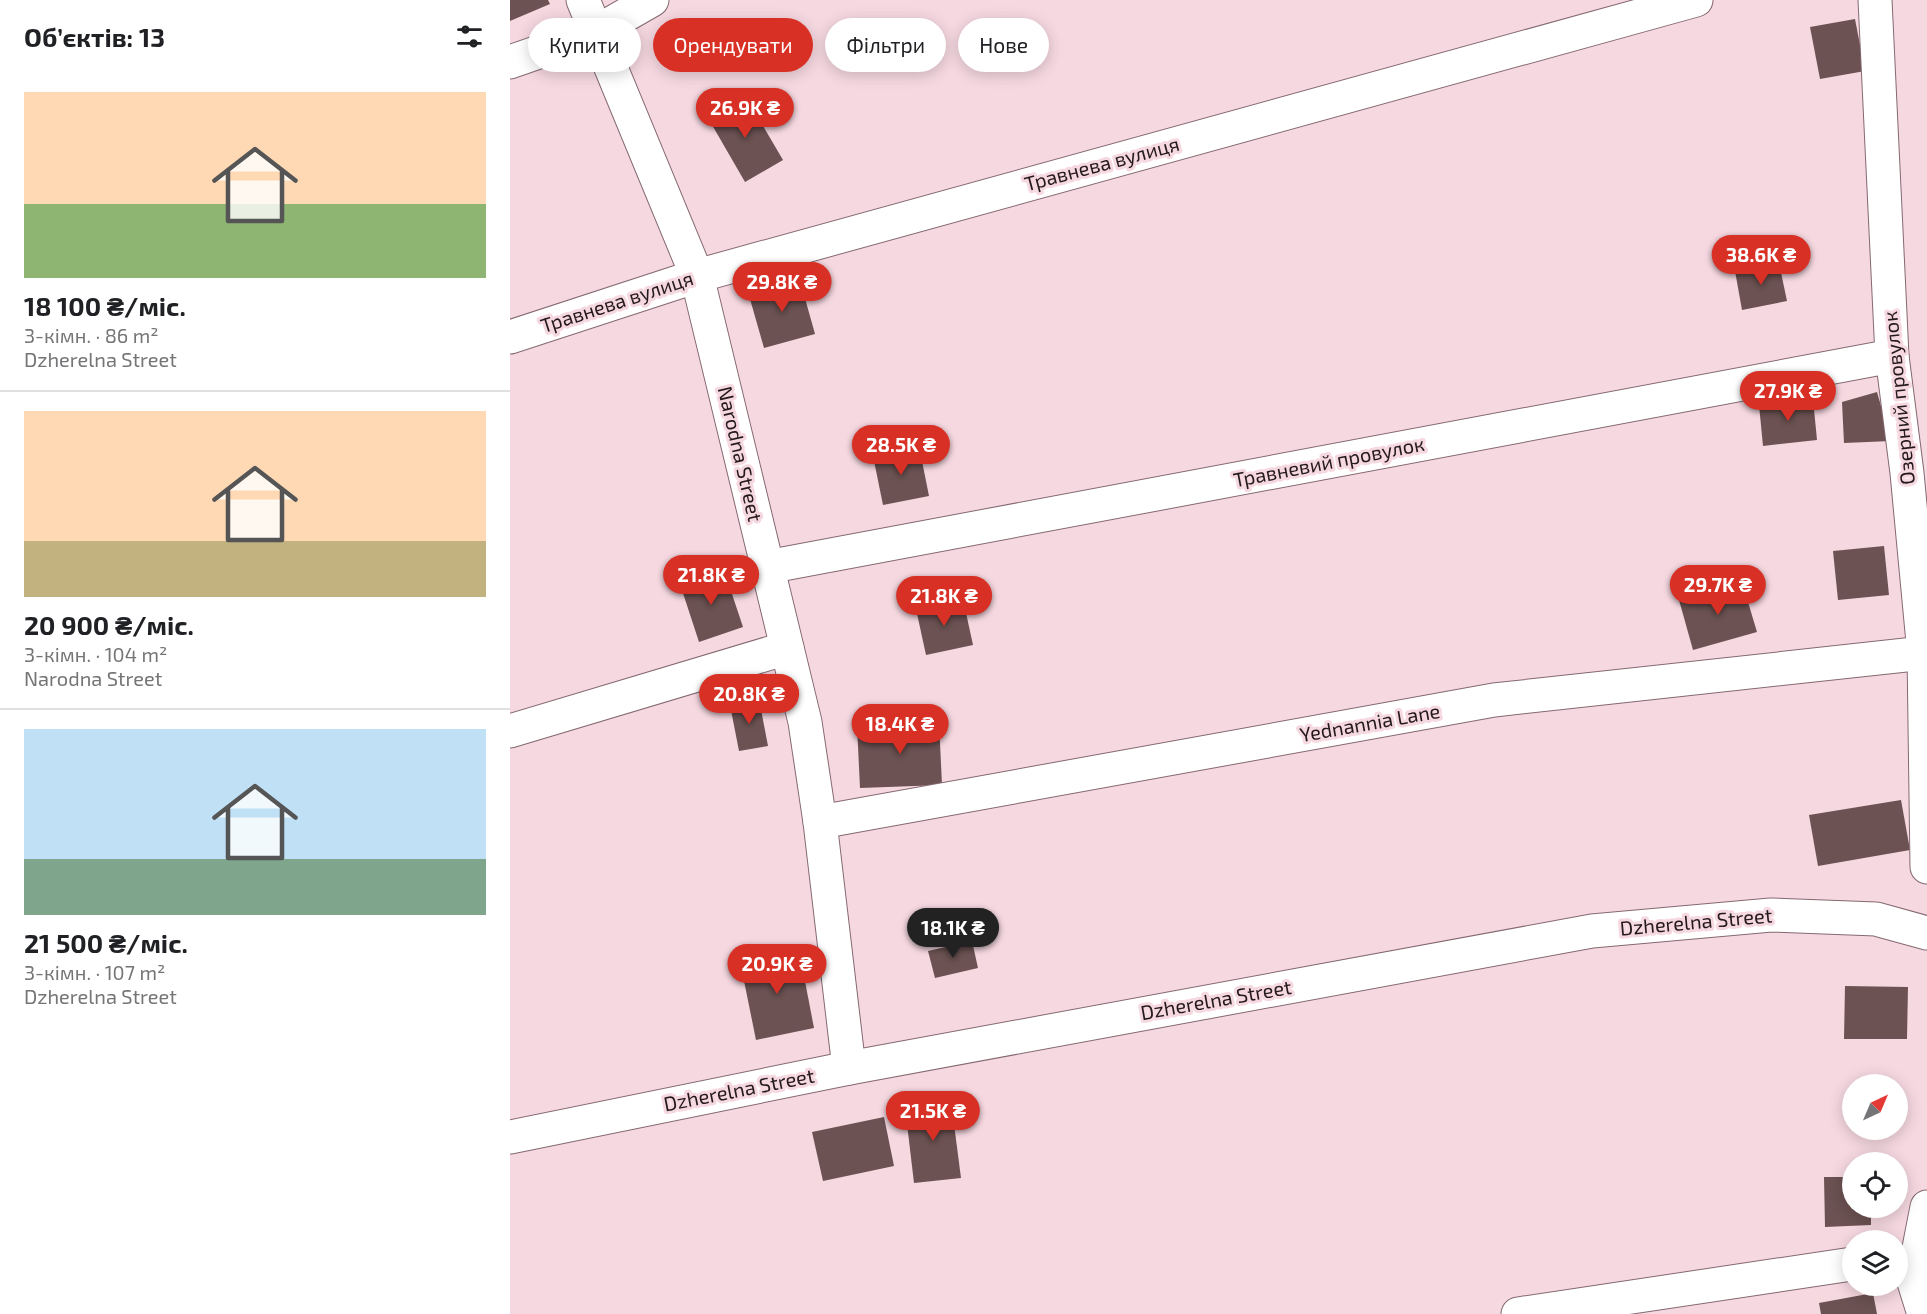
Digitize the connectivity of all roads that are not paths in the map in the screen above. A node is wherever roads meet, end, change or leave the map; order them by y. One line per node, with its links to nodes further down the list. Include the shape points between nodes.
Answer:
1 (583, 0): 5 (street, Narodna Street)
2 (652, 0): 6 (street)
3 (1696, 0): 10 (street, Травнева вулиця)
4 (1875, 0): 12 (street, Озерний провулок)
5 (590, 18)
6 (620, 18)
7 (528, 57): 8 (street)
8 (510, 63)
9 (613, 72): 10 (street, Narodna Street)
10 (697, 276): 11 (street, Травнева вулиця); 14 (street, Narodna Street)
11 (510, 337)
12 (1892, 356): 13 (street, Озерний провулок); 14 (street, Травневий провулок)
13 (1917, 474): 16 (street, Озерний провулок)
14 (767, 567): 15 (street, Narodna Street)
15 (787, 648): 17 (street); 18 (street, Narodna Street, via 805,722)
16 (1924, 653): 18 (street, Yednannia Lane, via 1494,700); 19 (street, Озерний провулок)
17 (510, 731)
18 (820, 822): 21 (street, Narodna Street)
19 (1927, 867)
20 (1927, 933): 21 (street, Dzherelna Street, via 1876,919 1771,915 1592,931)
21 (849, 1068): 22 (street, Dzherelna Street)
22 (510, 1137)
23 (1927, 1207): 25 (street)
24 (1842, 1265): 26 (street)
25 (1912, 1279): 27 (street)
26 (1518, 1314)
27 (1924, 1314)

